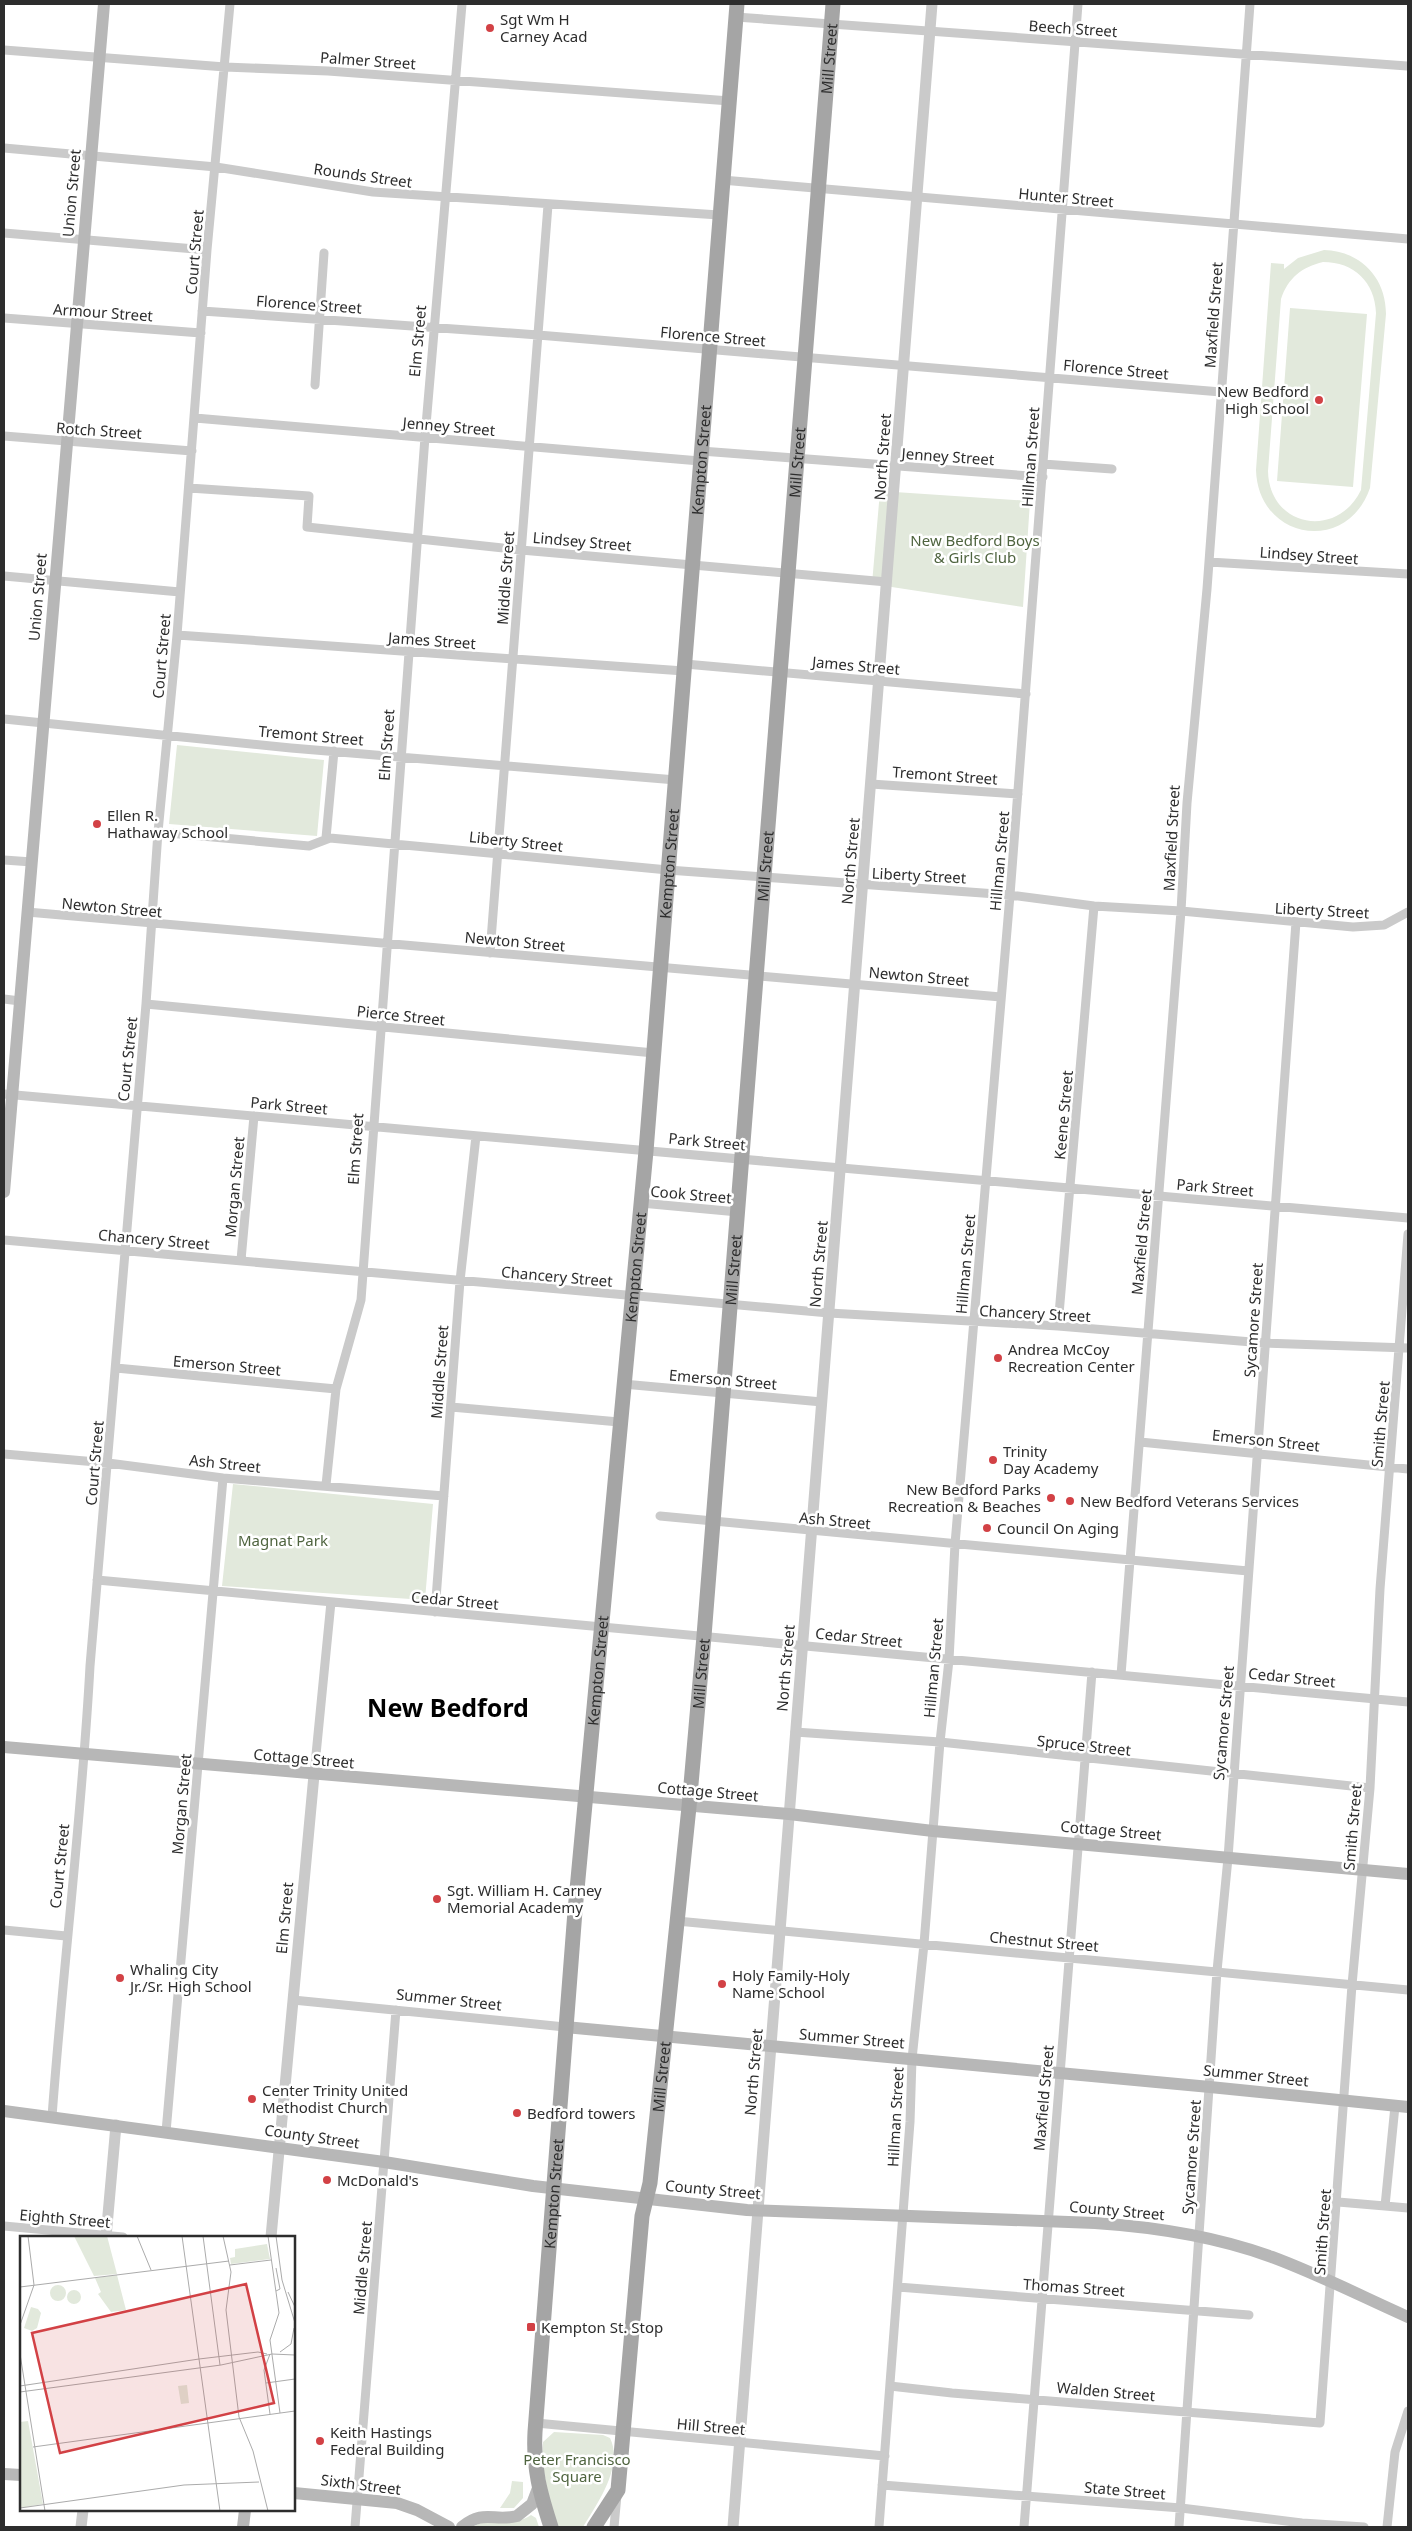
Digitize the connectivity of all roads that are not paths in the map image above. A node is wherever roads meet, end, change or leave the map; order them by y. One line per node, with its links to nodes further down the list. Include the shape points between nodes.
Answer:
1 (104, 4): 14 (main road, Union Street)
2 (230, 4): 16 (street, Court Street)
3 (462, 4): 17 (street, Elm Street)
4 (833, 4): 9 (main road, Mill Street)
5 (932, 4): 10 (street, North Street)
6 (1078, 4): 11 (street, Hillman Street)
7 (1250, 4): 13 (street, Maxfield Street)
8 (737, 10): 9 (street, Beech Street); 18 (main road, Kempton Street)
9 (832, 24): 10 (street, Beech Street); 23 (main road, Mill Street)
10 (930, 32): 11 (street, Beech Street); 24 (street, North Street)
11 (1074, 42): 13 (street, Beech Street); 27 (street, Hillman Street)
12 (4, 50): 14 (street, Palmer Street)
13 (1247, 54): 15 (street, Beech Street); 29 (street, Maxfield Street)
14 (100, 58): 16 (street, Palmer Street); 20 (main road, Union Street)
15 (1407, 66)
16 (225, 67): 17 (street, Palmer Street); 21 (street, Court Street)
17 (456, 80): 18 (street, Palmer Street); 25 (street, Elm Street)
18 (730, 101): 22 (main road, Kempton Street)
19 (4, 148): 20 (street, Rounds Street)
20 (91, 154): 21 (street, Rounds Street); 31 (main road, Union Street)
21 (216, 168): 25 (street, Rounds Street, via 373,192); 33 (street, Court Street)
22 (722, 180): 23 (street, Hunter Street); 28 (main road, Kempton Street)
23 (819, 188): 24 (street, Hunter Street); 43 (main road, Mill Street)
24 (918, 197): 27 (street, Hunter Street); 44 (street, North Street)
25 (445, 198): 26 (street, Rounds Street); 39 (street, Elm Street)
26 (548, 205): 28 (street, Rounds Street); 41 (street, Middle Street)
27 (1063, 211): 29 (street, Hunter Street); 45 (street, Hillman Street)
28 (720, 215): 42 (main road, Kempton Street)
29 (1234, 224): 32 (street, Hunter Street); 47 (street, Maxfield Street)
30 (4, 233): 31 (street)
31 (83, 239): 33 (street); 38 (main road, Union Street)
32 (1408, 239)
33 (207, 250): 35 (street, Court Street)
34 (324, 253): 37 (street)
35 (202, 311): 37 (street, Florence Street); 40 (street, Court Street)
36 (4, 318): 38 (street, Armour Street)
37 (320, 319): 39 (street, Florence Street); 46 (street)
38 (76, 324): 40 (street, Armour Street); 51 (main road, Union Street)
39 (434, 327): 41 (street, Florence Street); 50 (street, Elm Street)
40 (200, 332): 48 (street, Court Street)
41 (538, 334): 42 (street, Florence Street); 52 (street, Middle Street)
42 (709, 350): 43 (street, Florence Street); 54 (main road, Kempton Street)
43 (805, 357): 44 (street, Florence Street); 55 (main road, Mill Street)
44 (904, 364): 45 (street, Florence Street); 57 (street, North Street)
45 (1050, 378): 47 (street, Florence Street); 56 (street, Hillman Street)
46 (315, 385)
47 (1221, 392): 63 (street, Maxfield Street)
48 (195, 418): 50 (street, Jenney Street); 53 (street, Court Street)
49 (4, 436): 51 (street, Rotch Street)
50 (425, 438): 52 (street, Jenney Street); 61 (street, Elm Street)
51 (66, 441): 53 (street, Rotch Street); 68 (main road, Union Street)
52 (529, 446): 54 (street, Jenney Street); 62 (street, Middle Street)
53 (192, 451): 60 (street, Court Street)
54 (701, 456): 55 (street, Jenney Street); 64 (main road, Kempton Street)
55 (797, 459): 57 (street, Jenney Street); 65 (main road, Mill Street)
56 (1044, 464): 58 (street); 59 (street, Hillman Street)
57 (897, 466): 59 (street, Jenney Street); 69 (street, North Street)
58 (1112, 469)
59 (1043, 477): 77 (street, Hillman Street)
60 (189, 488): 61 (street, Lindsey Street, via 310,496 307,527); 70 (street, Court Street)
61 (417, 538): 62 (street, Lindsey Street); 72 (street, Elm Street)
62 (521, 550): 64 (street, Lindsey Street); 73 (street, Middle Street)
63 (1209, 562): 66 (street, Lindsey Street); 98 (street, Maxfield Street, via 1186,804)
64 (692, 565): 65 (street, Lindsey Street); 74 (main road, Kempton Street)
65 (788, 574): 69 (street, Lindsey Street); 75 (main road, Mill Street)
66 (1408, 574)
67 (4, 576): 68 (street)
68 (55, 581): 70 (street); 79 (main road, Union Street)
69 (887, 582): 76 (street, North Street)
70 (180, 592): 71 (street, Court Street)
71 (177, 635): 72 (street, James Street); 80 (street, Court Street)
72 (409, 652): 73 (street, James Street); 82 (street, Elm Street)
73 (513, 659): 74 (street, James Street); 83 (street, Middle Street)
74 (685, 668): 75 (street, James Street); 84 (main road, Kempton Street)
75 (780, 673): 76 (street, James Street); 94 (main road, Mill Street)
76 (879, 681): 77 (street, James Street); 85 (street, North Street)
77 (1026, 694): 86 (street, Hillman Street)
78 (4, 719): 79 (street, Tremont Street)
79 (43, 723): 80 (street, Tremont Street); 92 (main road, Union Street)
80 (168, 734): 81 (street, Tremont Street); 87 (street, Court Street)
81 (334, 751): 82 (street, Tremont Street); 88 (street)
82 (401, 757): 83 (street, Tremont Street); 89 (street, Elm Street)
83 (505, 765): 84 (street, Tremont Street); 90 (street, Middle Street)
84 (676, 780): 93 (main road, Kempton Street)
85 (871, 784): 86 (street, Tremont Street); 95 (street, North Street)
86 (1018, 794): 96 (street, Hillman Street)
87 (158, 832): 88 (street, Liberty Street, via 309,846); 102 (street, Court Street)
88 (326, 838): 89 (street, Liberty Street)
89 (394, 843): 90 (street, Liberty Street); 103 (street, Elm Street)
90 (498, 854): 93 (street, Liberty Street); 104 (street, Middle Street)
91 (4, 860): 92 (street)
92 (32, 862): 99 (main road, Union Street)
93 (668, 870): 94 (street, Liberty Street); 105 (main road, Kempton Street)
94 (764, 878): 95 (street, Liberty Street); 106 (main road, Mill Street)
95 (863, 886): 96 (street, Liberty Street); 107 (street, North Street)
96 (1010, 895): 97 (street, Liberty Street); 108 (street, Hillman Street)
97 (1094, 906): 98 (street, Liberty Street); 123 (street, Keene Street)
98 (1180, 911): 101 (street, Liberty Street); 125 (street, Maxfield Street)
99 (27, 912): 102 (street, Newton Street); 110 (main road, Union Street)
100 (1408, 912): 101 (street, Liberty Street, via 1384,925 1371,927)
101 (1296, 922): 127 (street, Sycamore Street)
102 (151, 924): 103 (street, Newton Street); 111 (street, Court Street)
103 (387, 944): 104 (street, Newton Street); 112 (street, Elm Street)
104 (490, 953): 105 (street, Newton Street)
105 (661, 968): 106 (street, Newton Street); 113 (main road, Kempton Street)
106 (756, 976): 107 (street, Newton Street); 120 (main road, Mill Street)
107 (855, 985): 108 (street, Newton Street); 121 (street, North Street)
108 (1001, 997): 122 (street, Hillman Street)
109 (4, 999): 110 (street)
110 (20, 1001): 114 (main road, Union Street)
111 (146, 1004): 112 (street, Pierce Street); 115 (street, Court Street)
112 (380, 1027): 113 (street, Pierce Street); 117 (street, Elm Street)
113 (654, 1053): 119 (main road, Kempton Street)
114 (8, 1094): 115 (street, Park Street); 124 (main road, Union Street)
115 (136, 1106): 116 (street, Park Street); 132 (street, Court Street)
116 (254, 1116): 117 (street, Park Street); 133 (street, Morgan Street)
117 (372, 1126): 118 (street, Park Street); 134 (street, Elm Street)
118 (476, 1136): 119 (street, Park Street); 135 (street, Middle Street)
119 (646, 1151): 120 (street, Park Street); 126 (main road, Kempton Street)
120 (742, 1158): 121 (street, Park Street); 128 (main road, Mill Street)
121 (840, 1167): 122 (street, Park Street); 138 (street, North Street)
122 (986, 1180): 123 (street, Park Street); 139 (street, Hillman Street)
123 (1070, 1186): 125 (street, Park Street); 140 (street, Keene Street)
124 (4, 1192)
125 (1159, 1196): 127 (street, Park Street); 141 (street, Maxfield Street)
126 (641, 1204): 128 (street, Cook Street); 136 (main road, Kempton Street)
127 (1274, 1206): 129 (street, Park Street); 142 (street, Sycamore Street)
128 (738, 1212): 137 (main road, Mill Street)
129 (1408, 1218)
130 (1408, 1234): 143 (street, Smith Street)
131 (4, 1240): 132 (street, Chancery Street)
132 (125, 1251): 133 (street, Chancery Street); 144 (street, Court Street)
133 (241, 1260): 134 (street, Chancery Street)
134 (363, 1271): 135 (street, Chancery Street); 146 (street, Elm Street, via 358,1318)
135 (460, 1281): 136 (street, Chancery Street); 149 (street, Middle Street)
136 (632, 1297): 137 (street, Chancery Street); 145 (main road, Kempton Street)
137 (731, 1304): 138 (street, Chancery Street); 147 (main road, Mill Street)
138 (829, 1312): 139 (street, Chancery Street); 148 (street, North Street)
139 (974, 1323): 140 (street, Chancery Street); 163 (street, Hillman Street)
140 (1058, 1326): 141 (street, Chancery Street)
141 (1147, 1335): 142 (street, Chancery Street); 151 (street, Maxfield Street)
142 (1264, 1343): 143 (street, Chancery Street); 152 (street, Sycamore Street)
143 (1404, 1348): 155 (street, Smith Street)
144 (116, 1368): 146 (street, Emerson Street); 154 (street, Court Street)
145 (623, 1384): 147 (street, Emerson Street); 150 (main road, Kempton Street)
146 (336, 1389): 158 (street, Elm Street)
147 (724, 1393): 148 (street, Emerson Street); 161 (main road, Mill Street)
148 (822, 1402): 162 (street, North Street)
149 (451, 1407): 150 (street); 159 (street, Middle Street)
150 (619, 1422): 170 (main road, Kempton Street)
151 (1140, 1442): 152 (street, Emerson Street); 164 (street, Maxfield Street)
152 (1258, 1453): 155 (street, Emerson Street); 165 (street, Sycamore Street)
153 (4, 1454): 154 (street, Ash Street)
154 (108, 1463): 157 (street, Ash Street); 166 (street, Court Street)
155 (1390, 1467): 156 (street, Emerson Street); 177 (street, Smith Street)
156 (1408, 1469)
157 (224, 1478): 158 (street, Ash Street); 167 (street, Morgan Street)
158 (326, 1485): 159 (street, Ash Street)
159 (444, 1496): 169 (street, Middle Street)
160 (660, 1516): 161 (street, Ash Street)
161 (714, 1521): 162 (street, Ash Street); 171 (main road, Mill Street)
162 (811, 1532): 163 (street, Ash Street); 172 (street, North Street)
163 (955, 1544): 164 (street, Ash Street); 173 (street, Hillman Street)
164 (1130, 1559): 165 (street, Ash Street); 175 (street, Maxfield Street)
165 (1248, 1571): 176 (street, Sycamore Street)
166 (98, 1580): 167 (street, Cedar Street); 182 (street, Court Street)
167 (214, 1590): 168 (street, Cedar Street); 184 (street, Morgan Street)
168 (331, 1602): 169 (street, Cedar Street); 186 (street, Elm Street)
169 (435, 1612): 170 (street, Cedar Street)
170 (601, 1626): 171 (street, Cedar Street); 188 (main road, Kempton Street)
171 (704, 1636): 172 (street, Cedar Street); 189 (main road, Mill Street)
172 (802, 1645): 173 (street, Cedar Street); 179 (street, North Street)
173 (949, 1660): 174 (street, Cedar Street); 180 (street, Hillman Street)
174 (1092, 1672): 175 (street, Cedar Street); 183 (street, Maxfield Street)
175 (1121, 1675): 176 (street, Cedar Street)
176 (1240, 1685): 177 (street, Cedar Street); 185 (street, Sycamore Street)
177 (1375, 1699): 178 (street, Cedar Street); 187 (street, Smith Street)
178 (1408, 1702)
179 (795, 1732): 180 (street, Spruce Street); 190 (street, North Street)
180 (940, 1742): 183 (street, Spruce Street); 191 (street, Hillman Street)
181 (4, 1747): 182 (main road, Cottage Street)
182 (85, 1755): 184 (main road, Cottage Street); 199 (street, Court Street)
183 (1084, 1759): 185 (street, Spruce Street); 192 (street, Maxfield Street)
184 (198, 1765): 186 (main road, Cottage Street); 218 (street, Morgan Street)
185 (1232, 1774): 187 (street, Spruce Street); 193 (street, Sycamore Street)
186 (314, 1775): 188 (main road, Cottage Street); 205 (street, Elm Street)
187 (1370, 1788): 194 (street, Smith Street)
188 (585, 1797): 189 (main road, Cottage Street); 207 (main road, Kempton Street)
189 (689, 1806): 190 (main road, Cottage Street); 196 (main road, Mill Street)
190 (789, 1814): 191 (main road, Cottage Street); 198 (street, North Street)
191 (933, 1831): 192 (main road, Cottage Street); 200 (street, Hillman Street)
192 (1077, 1842): 193 (main road, Cottage Street); 201 (street, Maxfield Street)
193 (1228, 1858): 194 (main road, Cottage Street); 202 (street, Sycamore Street)
194 (1362, 1870): 195 (main road, Cottage Street); 203 (street, Smith Street)
195 (1408, 1874)
196 (677, 1921): 198 (street, Chestnut Street); 208 (main road, Mill Street)
197 (4, 1930): 199 (street)
198 (779, 1932): 200 (street, Chestnut Street); 209 (street, North Street)
199 (66, 1936): 216 (street, Court Street)
200 (924, 1944): 201 (street, Chestnut Street); 210 (street, Hillman Street)
201 (1068, 1957): 202 (street, Chestnut Street); 211 (street, Maxfield Street)
202 (1217, 1971): 203 (street, Chestnut Street); 212 (street, Sycamore Street)
203 (1352, 1985): 204 (street, Chestnut Street); 213 (street, Smith Street)
204 (1408, 1990)
205 (293, 2000): 206 (street, Summer Street); 219 (street, Elm Street)
206 (396, 2010): 207 (street, Summer Street); 220 (street, Middle Street)
207 (565, 2027): 208 (main road, Summer Street); 221 (main road, Kempton Street)
208 (665, 2037): 209 (main road, Summer Street); 222 (main road, Mill Street)
209 (770, 2047): 210 (main road, Summer Street); 226 (street, North Street)
210 (912, 2059): 211 (main road, Summer Street); 227 (street, Hillman Street)
211 (1059, 2073): 212 (main road, Summer Street); 228 (street, Maxfield Street)
212 (1210, 2087): 213 (main road, Summer Street); 232 (street, Sycamore Street)
213 (1345, 2101): 214 (main road, Summer Street); 223 (street, Smith Street)
214 (1402, 2107): 224 (street)
215 (4, 2111): 216 (main road, County Street)
216 (52, 2117): 217 (main road, County Street)
217 (116, 2125): 218 (main road, County Street); 230 (street)
218 (166, 2132): 219 (main road, County Street)
219 (280, 2148): 220 (main road, County Street); 231 (street, Elm Street)
220 (384, 2162): 221 (main road, County Street); 255 (street, Middle Street)
221 (554, 2188): 222 (main road, County Street); 243 (main road, Kempton Street)
222 (646, 2199): 226 (main road, County Street); 245 (main road, Mill Street)
223 (1338, 2202): 224 (street); 233 (street, Smith Street)
224 (1385, 2206): 225 (street)
225 (1408, 2208)
226 (757, 2210): 227 (main road, County Street); 246 (street, North Street)
227 (903, 2216): 228 (main road, County Street); 234 (street, Hillman Street)
228 (1046, 2221): 232 (main road, County Street, via 1119,2224); 235 (street, Maxfield Street)
229 (4, 2226): 230 (street, Eighth Street)
230 (106, 2236)
231 (271, 2236)
232 (1199, 2236): 233 (main road, County Street, via 1270,2256); 236 (street, Sycamore Street)
233 (1332, 2282): 238 (main road, County Street); 244 (street, Smith Street)
234 (898, 2287): 235 (street, Thomas Street); 239 (street, Hillman Street)
235 (1042, 2299): 236 (street, Thomas Street); 240 (street, Maxfield Street)
236 (1194, 2309): 237 (street, Thomas Street); 241 (street, Sycamore Street)
237 (1249, 2315)
238 (1408, 2317)
239 (890, 2386): 240 (street, Walden Street); 247 (street, Hillman Street)
240 (1034, 2398): 241 (street, Walden Street); 254 (street, Maxfield Street)
241 (1185, 2411): 244 (street, Walden Street); 256 (street, Sycamore Street)
242 (1408, 2411): 272 (street, via 1394,2452)
243 (536, 2423): 245 (street, Hill Street); 251 (main road, Kempton Street, via 534,2459)
244 (1320, 2423)
245 (623, 2432): 246 (street, Hill Street); 252 (main road, Mill Street)
246 (740, 2443): 247 (street, Hill Street); 267 (street, North Street)
247 (885, 2456): 250 (street, Hillman Street)
248 (4, 2474): 249 (main road)
249 (20, 2475)
250 (882, 2486): 254 (street, State Street); 268 (street, Hillman Street)
251 (538, 2488): 263 (main road, via 532,2504 517,2516 483,2516); 264 (main road, Kempton Street)
252 (618, 2490): 265 (main road, Mill Street); 266 (street)
253 (295, 2493): 255 (main road, Sixth Street)
254 (1026, 2496): 256 (street, State Street); 269 (street, Maxfield Street)
255 (357, 2498): 261 (street, Middle Street); 262 (main road, Sixth Street, via 407,2506)
256 (1181, 2508): 270 (street, Sycamore Street); 271 (street, State Street)
257 (83, 2511): 259 (street)
258 (245, 2511): 260 (main road)
259 (81, 2527)
260 (243, 2527)
261 (355, 2527)
262 (449, 2527)
263 (462, 2527)
264 (551, 2527)
265 (594, 2527)
266 (614, 2527)
267 (733, 2527)
268 (879, 2527)
269 (1024, 2527)
270 (1179, 2527)
271 (1364, 2527)
272 (1387, 2527)

